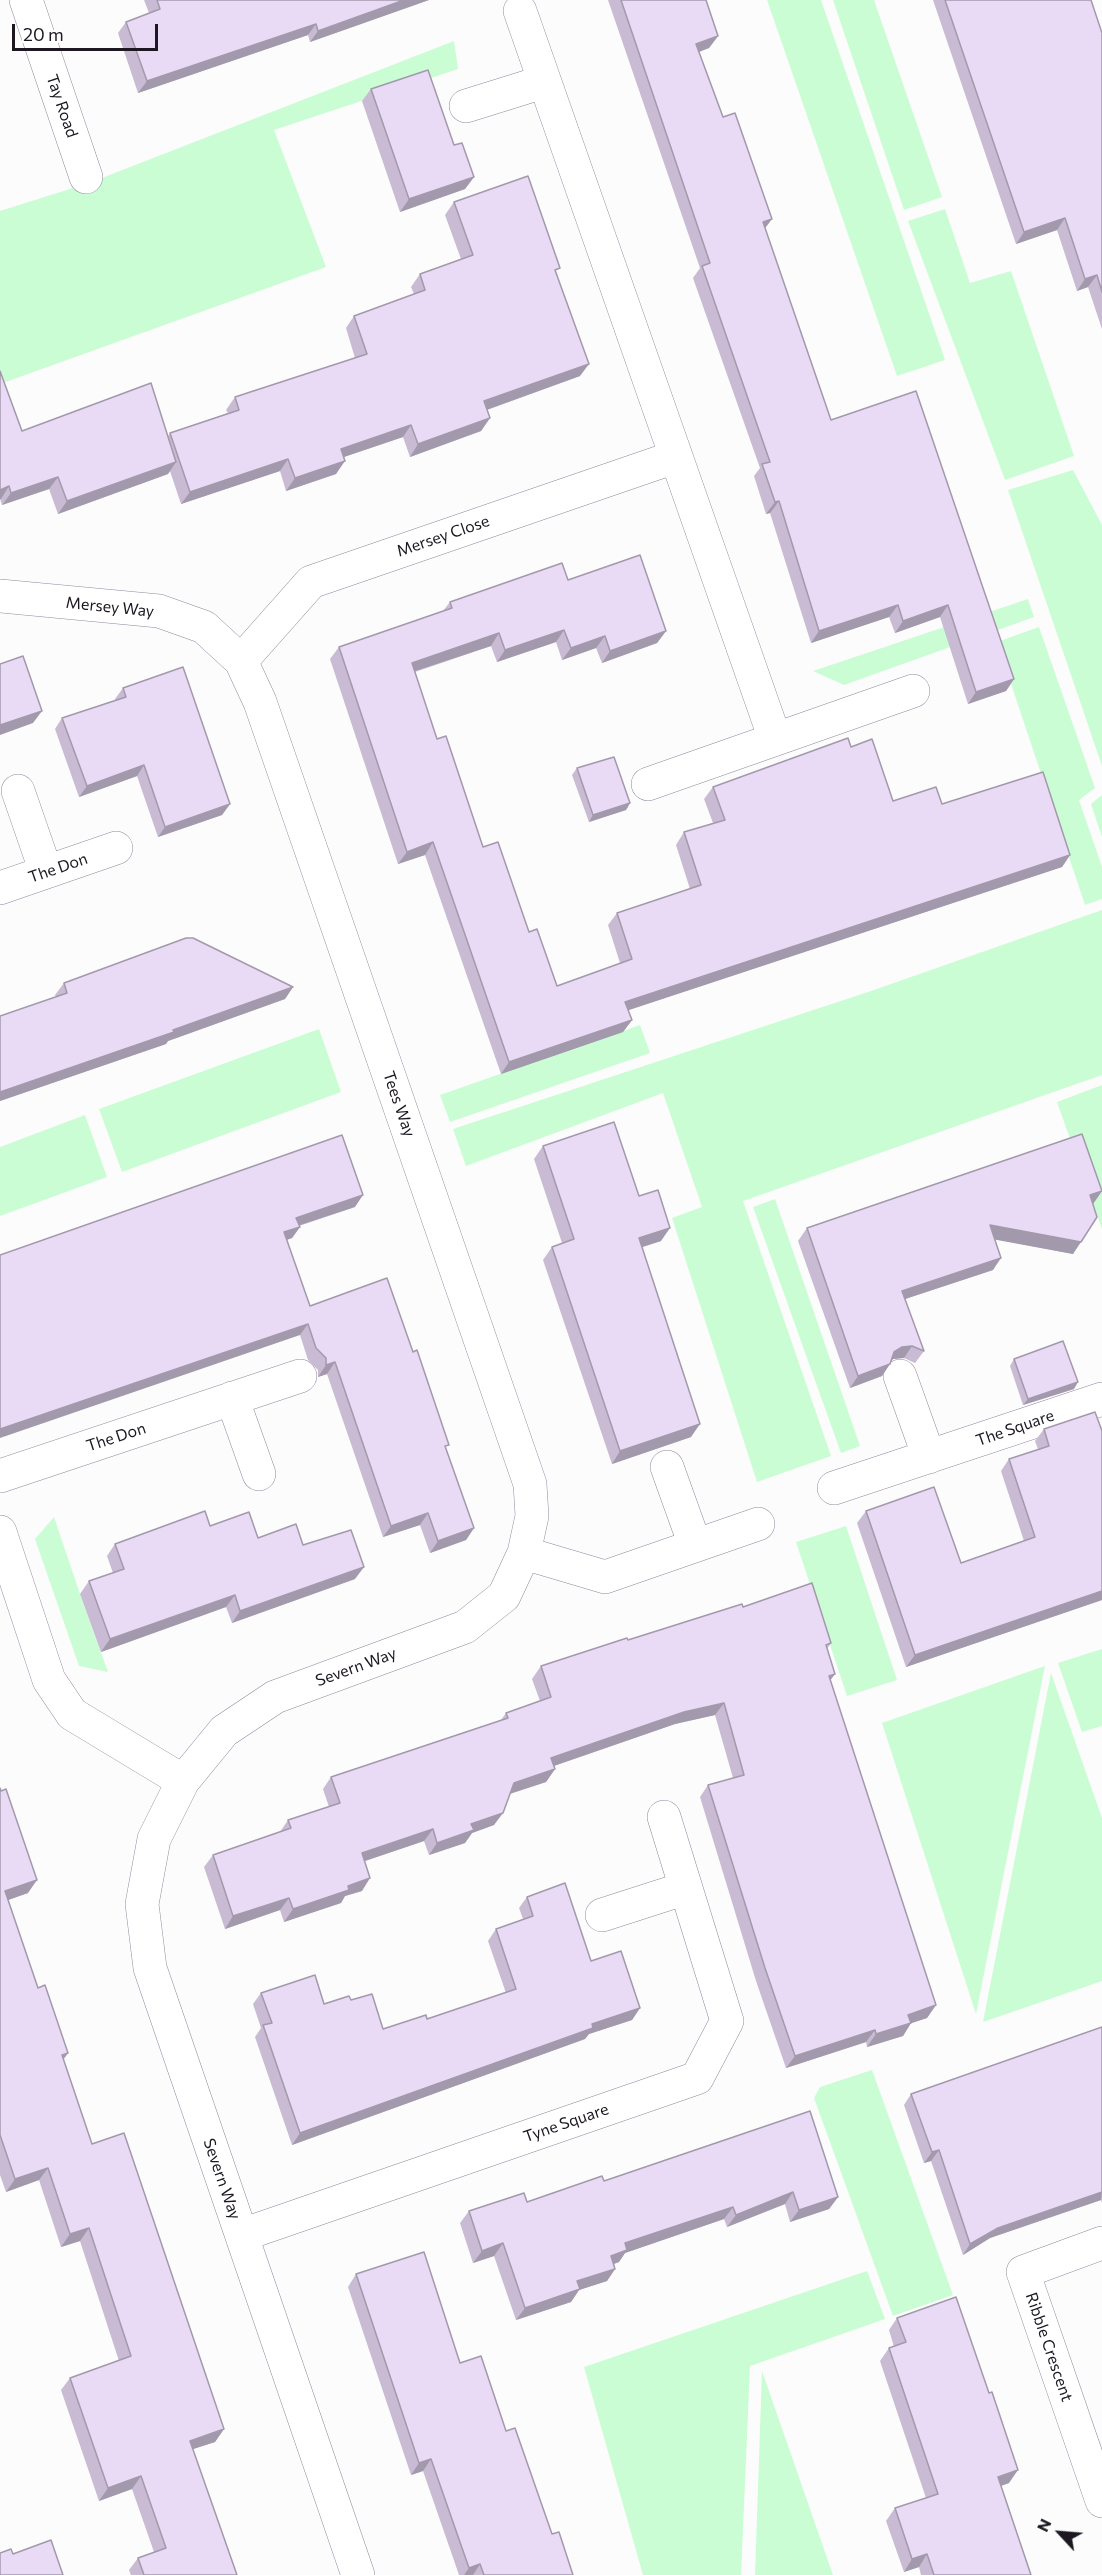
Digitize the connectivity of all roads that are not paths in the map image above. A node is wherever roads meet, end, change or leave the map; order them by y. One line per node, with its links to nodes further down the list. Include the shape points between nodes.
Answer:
1 (26, 0): 5 (street, Tay Road)
2 (520, 10): 3 (street)
3 (543, 82): 4 (street); 6 (street)
4 (466, 106)
5 (86, 177)
6 (675, 457): 8 (street, Mersey Close, via 310,582); 10 (street)
7 (0, 596): 8 (street, Mersey Way, via 159,611 204,627)
8 (241, 661): 28 (street, Tees Way, via 260,702 530,1484 532,1516)
9 (913, 691): 10 (street)
10 (775, 739): 11 (street)
11 (648, 784)
12 (18, 792): 14 (street)
13 (116, 848): 14 (street, The Don)
14 (46, 872): 15 (street, The Don)
15 (0, 888)
16 (300, 1376): 18 (street, The Don)
17 (900, 1376): 20 (street)
18 (232, 1398): 22 (street); 23 (street, The Don)
19 (1102, 1399): 20 (street, The Square)
20 (929, 1457): 24 (street, The Square)
21 (667, 1467): 27 (street)
22 (259, 1474)
23 (0, 1476)
24 (834, 1488)
25 (759, 1524): 27 (street)
26 (0, 1532): 29 (street, via 49,1680 72,1714)
27 (695, 1545): 28 (street, via 604,1577)
28 (524, 1552): 29 (street, Severn Way, via 504,1596 465,1627 274,1697 224,1731)
29 (183, 1781): 33 (street, Severn Way, via 154,1839 143,1915 150,1968)
30 (664, 1817): 31 (street, Tyne Square)
31 (686, 1887): 32 (street); 33 (street, Tyne Square, via 727,2021 697,2078)
32 (602, 1915)
33 (242, 2235): 36 (street, Severn Way)
34 (1102, 2243): 35 (street, Ribble Crescent, via 1023,2272)
35 (1102, 2501)
36 (358, 2575)

